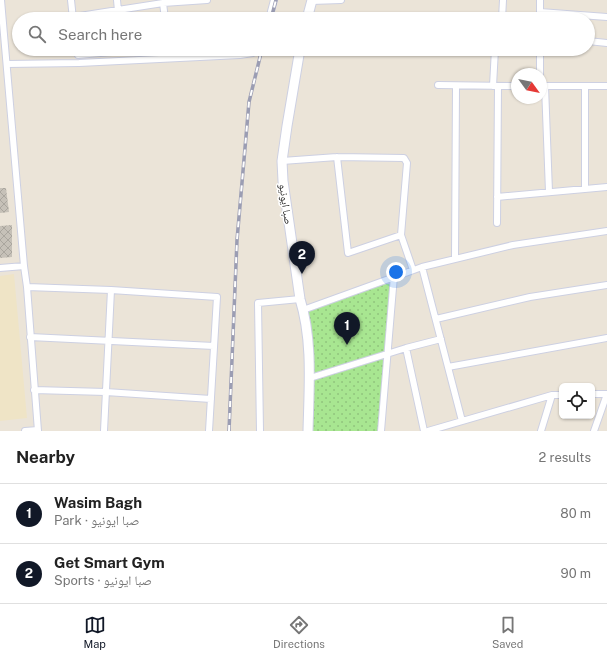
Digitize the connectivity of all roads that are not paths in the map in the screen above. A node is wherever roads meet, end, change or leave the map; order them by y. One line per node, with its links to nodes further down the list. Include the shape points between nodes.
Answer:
1 (1, 0): 24 (street)
2 (71, 0): 13 (street)
3 (118, 0): 12 (street)
4 (204, 0): 5 (street); 11 (street)
5 (208, 0)
6 (274, 0): 16 (street)
7 (312, 0): 8 (street); 17 (main road)
8 (341, 0)
9 (503, 0): 18 (street)
10 (540, 0): 19 (street)
11 (163, 3): 12 (street); 15 (street)
12 (118, 11): 14 (street)
13 (72, 12)
14 (112, 12)
15 (164, 12)
16 (270, 12)
17 (309, 12)
18 (502, 12)
19 (540, 12)
20 (595, 16): 21 (street)
21 (607, 17)
22 (595, 42): 23 (street)
23 (607, 43)
24 (3, 56): 31 (street)
25 (78, 56): 30 (street)
26 (227, 56): 30 (street)
27 (299, 56): 42 (main road, صبا ایونیو)
28 (495, 56): 35 (street)
29 (540, 56): 32 (street)
30 (79, 63): 31 (street)
31 (8, 64): 51 (street)
32 (540, 68)
33 (438, 85): 34 (street)
34 (456, 86): 35 (street); 50 (street)
35 (496, 86): 36 (street); 46 (street)
36 (511, 86)
37 (547, 86): 38 (street)
38 (585, 86): 39 (street); 44 (street)
39 (607, 86)
40 (544, 104): 45 (street)
41 (337, 157): 42 (street); 49 (street, via 406,160); 49 (street, via 348,253)
42 (282, 160): 59 (main road, صبا ایونیو)
43 (607, 188): 44 (street)
44 (585, 189): 45 (street)
45 (549, 192): 46 (street)
46 (498, 197): 47 (street)
47 (497, 224)
48 (607, 231): 50 (street, via 513,245)
49 (401, 235): 54 (street)
50 (455, 259): 52 (street)
51 (24, 266): 53 (street); 57 (street)
52 (422, 266): 54 (street); 61 (street)
53 (0, 268)
54 (413, 270): 55 (street)
55 (394, 276): 60 (street); 68 (street)
56 (607, 285): 61 (street, via 530,297)
57 (27, 287): 58 (street); 62 (street)
58 (111, 290): 65 (street); 66 (street, via 217,297)
59 (300, 299): 60 (main road, صبا ایونیو); 83 (street, via 258,303)
60 (303, 310): 70 (main road, صبا ایونیو)
61 (436, 319): 64 (street)
62 (30, 337): 65 (street); 71 (street)
63 (607, 338): 69 (street)
64 (441, 339): 67 (street); 69 (street)
65 (108, 340): 66 (street); 72 (street)
66 (214, 346): 77 (street)
67 (406, 348): 68 (street); 86 (street)
68 (387, 354): 70 (street); 85 (street)
69 (448, 367): 78 (street)
70 (310, 378): 84 (main road, صبا ایونیو)
71 (34, 390): 72 (street); 79 (street)
72 (106, 392): 77 (street); 81 (street)
73 (595, 394): 74 (street)
74 (607, 394): 89 (street)
75 (552, 395): 76 (street); 78 (street); 88 (street)
76 (559, 395)
77 (211, 399): 82 (street)
78 (462, 421): 87 (street)
79 (38, 430): 80 (street)
80 (25, 431)
81 (104, 431)
82 (209, 431)
83 (260, 431)
84 (308, 431)
85 (381, 431)
86 (424, 431)
87 (428, 431)
88 (541, 431)
89 (594, 431)

